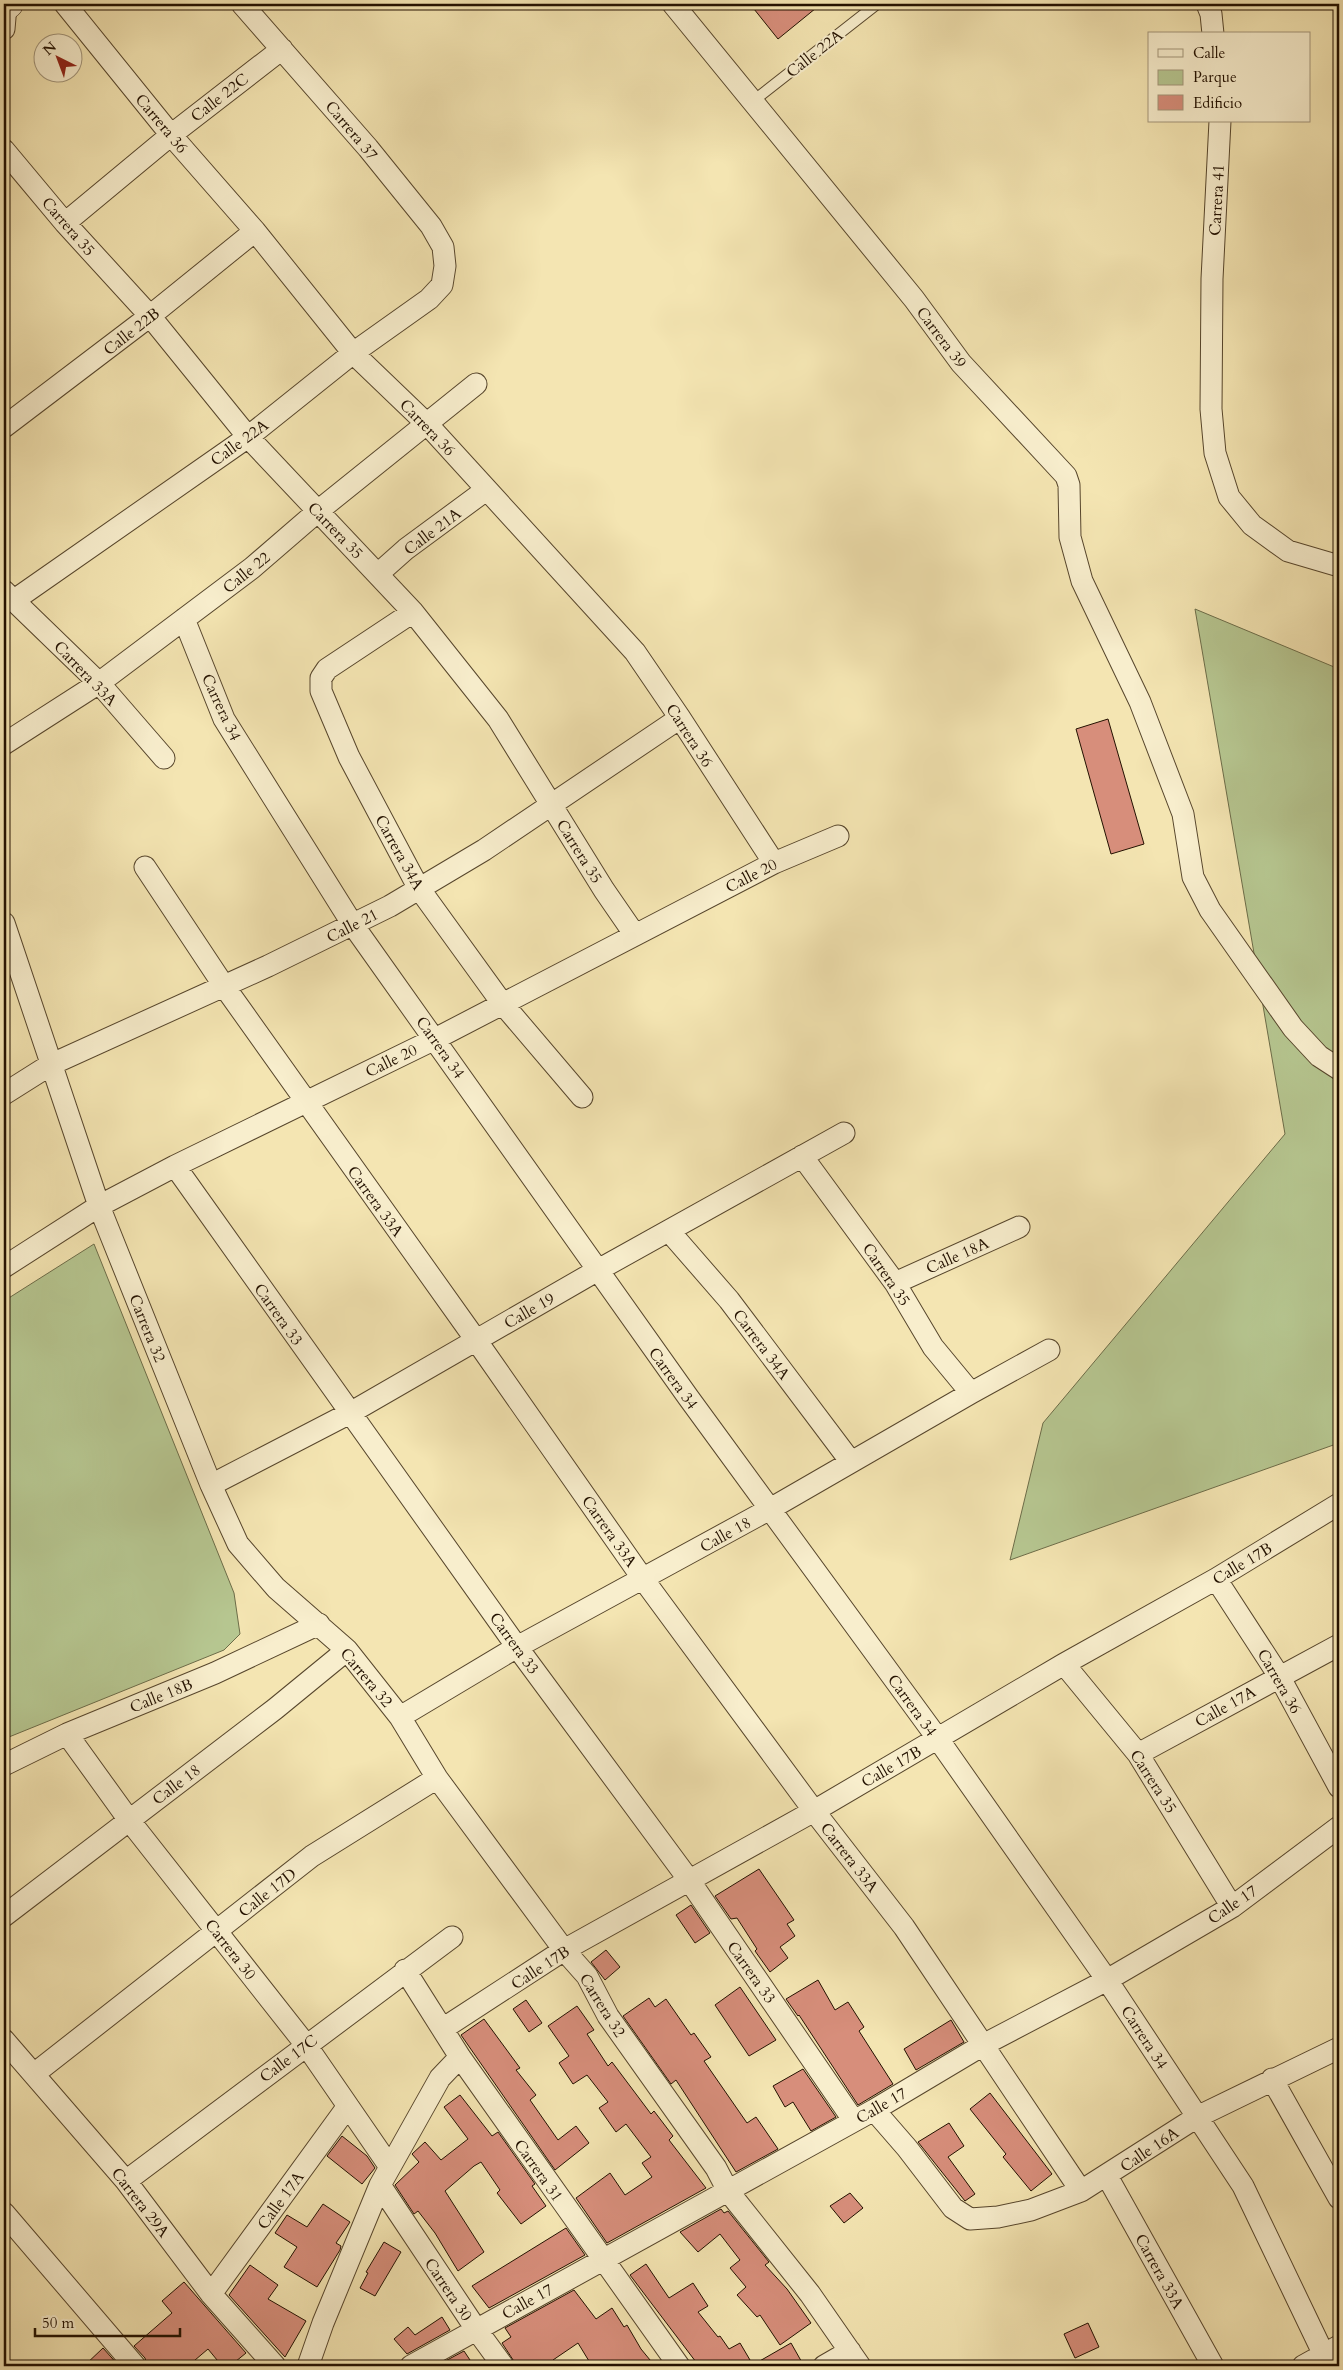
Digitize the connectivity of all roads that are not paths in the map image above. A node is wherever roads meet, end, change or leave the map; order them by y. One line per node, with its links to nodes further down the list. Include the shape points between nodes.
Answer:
1 (65, 4): 10 (street, Carrera 36)
2 (242, 4): 7 (street, Carrera 37)
3 (673, 4): 8 (street, Carrera 39)
4 (877, 4): 8 (lane, Calle 22A)
5 (1207, 4): 6 (street)
6 (1213, 32)
7 (282, 49): 10 (street, Calle 22C); 14 (street, Carrera 37, via 431,226 443,247)
8 (752, 102): 44 (street, Carrera 39, via 914,299 961,363 1066,476 1070,537 1082,581 1140,702 1182,814 1193,877 1210,910 1294,1028 1320,1056)
9 (1220, 122): 23 (street, Carrera 41, via 1212,279 1211,408 1215,453 1229,497 1252,525 1288,551)
10 (171, 135): 12 (street, Calle 22C); 13 (street, Carrera 36)
11 (4, 150): 12 (street, Carrera 35)
12 (65, 223): 15 (street, Carrera 35)
13 (255, 232): 15 (street, Calle 22B); 16 (street, Carrera 36)
14 (446, 266): 16 (street, Calle 22A, via 442,285 429,299)
15 (150, 316): 19 (street, Calle 22B); 20 (street, Carrera 35)
16 (353, 353): 18 (street, Carrera 36); 20 (street, Calle 22A)
17 (476, 384): 18 (street, Calle 22)
18 (428, 424): 21 (street, Carrera 36); 22 (street, Calle 22)
19 (4, 427)
20 (248, 437): 22 (street, Carrera 35); 25 (street, Calle 22A)
21 (486, 490): 24 (street, Calle 21A); 29 (street, Carrera 36, via 635,652)
22 (318, 511): 24 (street, Carrera 35); 27 (street, Calle 22, via 252,568)
23 (1339, 566)
24 (379, 573): 26 (street, Carrera 35)
25 (8, 596): 28 (street, Carrera 33A)
26 (413, 612): 32 (street, Carrera 35, via 498,719); 36 (street, Carrera 34A, via 327,669 321,678 321,691 349,757)
27 (184, 619): 28 (street, Calle 22); 37 (street, Carrera 34, via 224,719)
28 (99, 683): 30 (street, Calle 22); 31 (street, Carrera 33A)
29 (680, 718): 32 (street, Calle 21); 34 (street, Carrera 36)
30 (4, 744)
31 (164, 758)
32 (551, 804): 36 (street, Calle 21, via 484,850); 39 (street, Carrera 35)
33 (838, 836): 34 (street, Calle 20)
34 (774, 863): 39 (street, Calle 20)
35 (145, 867): 40 (street, Carrera 33A)
36 (418, 888): 37 (street, Calle 21); 41 (street, Carrera 34A)
37 (354, 925): 40 (street, Calle 21); 42 (street, Carrera 34)
38 (4, 926): 43 (street, Carrera 32)
39 (635, 935): 41 (street, Calle 20)
40 (224, 986): 43 (street, Calle 21); 47 (street, Carrera 33A)
41 (502, 1003): 42 (street, Calle 20); 46 (street, Carrera 34A)
42 (435, 1039): 47 (street, Calle 20); 55 (street, Carrera 34)
43 (50, 1065): 45 (street, Calle 21); 51 (street, Carrera 32)
44 (1339, 1070)
45 (4, 1094)
46 (582, 1097)
47 (306, 1102): 50 (street, Calle 20); 57 (street, Carrera 33A)
48 (844, 1133): 49 (street, Calle 19)
49 (802, 1156): 53 (street, Calle 19); 56 (street, Carrera 35)
50 (175, 1166): 51 (street, Calle 20); 60 (street, Carrera 33)
51 (99, 1206): 54 (street, Calle 20); 62 (street, Carrera 32)
52 (1019, 1227): 56 (street, Calle 18A)
53 (669, 1231): 55 (street, Calle 19); 61 (street, Carrera 34A, via 728,1300)
54 (4, 1268)
55 (598, 1270): 57 (street, Calle 19); 64 (street, Carrera 34)
56 (895, 1283): 59 (street, Carrera 35, via 933,1347)
57 (476, 1340): 60 (street, Calle 19); 65 (street, Carrera 33A)
58 (1049, 1350): 59 (street, Calle 18)
59 (971, 1392): 61 (street, Calle 18)
60 (350, 1413): 62 (street, Calle 19); 69 (street, Carrera 33)
61 (851, 1462): 64 (street, Calle 18)
62 (211, 1485): 67 (street, Carrera 32, via 238,1544 276,1588)
63 (1339, 1504): 66 (street, Calle 17B)
64 (770, 1509): 65 (street, Calle 18); 75 (street, Carrera 34)
65 (643, 1579): 69 (street, Calle 18); 80 (street, Carrera 33A)
66 (1216, 1579): 71 (street, Calle 17B); 72 (street, Carrera 36)
67 (319, 1624): 70 (street, Carrera 32); 74 (street, Calle 18B, via 215,1673)
68 (1339, 1645): 72 (street, Calle 17A)
69 (517, 1647): 73 (street, Calle 18); 83 (street, Carrera 33)
70 (346, 1650): 73 (street, Carrera 32); 81 (street, Calle 18, via 275,1709)
71 (1064, 1664): 75 (street, Calle 17B); 76 (street, Carrera 35)
72 (1279, 1676): 76 (street, Calle 17A); 79 (street, Carrera 36)
73 (400, 1717): 78 (street, Carrera 32)
74 (67, 1734): 77 (street, Calle 18B); 81 (street, Carrera 30)
75 (938, 1739): 80 (street, Calle 17B); 90 (street, Carrera 34)
76 (1138, 1754): 84 (street, Carrera 35)
77 (4, 1765)
78 (437, 1778): 86 (street, Calle 17D, via 312,1856); 88 (street, Carrera 32)
79 (1339, 1787)
80 (814, 1811): 83 (street, Calle 17B); 94 (street, Carrera 33A, via 904,1927)
81 (129, 1820): 85 (street, Calle 18); 86 (street, Carrera 30)
82 (1339, 1827): 84 (street, Calle 17)
83 (688, 1880): 88 (street, Calle 17B); 102 (street, Carrera 33)
84 (1232, 1907): 90 (street, Calle 17)
85 (4, 1916)
86 (217, 1930): 93 (street, Carrera 30); 97 (street, Calle 17D)
87 (452, 1937): 89 (street, Calle 17C)
88 (564, 1950): 91 (street, Calle 17B); 107 (street, Carrera 32, via 587,1976 608,2016 716,2168)
89 (405, 1970): 91 (street, Carrera 31); 93 (street, Calle 17C)
90 (1107, 1980): 94 (street, Calle 17); 101 (street, Carrera 34)
91 (444, 2028): 96 (street, Carrera 31)
92 (4, 2040): 97 (street, Carrera 29A)
93 (306, 2045): 99 (street, Carrera 30); 105 (street, Calle 17C)
94 (983, 2045): 100 (street, Calle 17); 108 (street, Carrera 33A)
95 (1339, 2048): 98 (street, Calle 16A)
96 (460, 2057): 103 (street, via 440,2078); 111 (street, Carrera 31)
97 (34, 2074): 105 (street, Carrera 29A)
98 (1272, 2079): 101 (street, Calle 16A); 109 (street)
99 (348, 2106): 103 (street, Carrera 30); 112 (street, Calle 17A)
100 (874, 2110): 102 (street, Calle 17); 108 (street, Calle 16A, via 953,2208 970,2219 1030,2210)
101 (1197, 2117): 104 (street, Calle 16A); 114 (street, Carrera 34, via 1243,2186)
102 (854, 2121): 107 (street, Calle 17)
103 (390, 2167): 106 (street)
104 (1107, 2176): 108 (street, Calle 16A); 123 (street, Carrera 33A)
105 (126, 2181): 112 (street, Carrera 29A)
106 (380, 2186): 113 (street, Carrera 30); 118 (street)
107 (728, 2191): 111 (street, Calle 17); 115 (street, Carrera 32, via 810,2294)
108 (1081, 2191)
109 (1339, 2198)
110 (4, 2213): 116 (street)
111 (602, 2260): 113 (street, Calle 17); 121 (street, Carrera 31)
112 (212, 2294): 117 (street, Carrera 29A)
113 (476, 2329): 119 (street, Calle 17); 120 (street, Carrera 30)
114 (1331, 2350): 124 (street)
115 (855, 2358): 122 (street)
116 (135, 2366)
117 (275, 2366)
118 (308, 2366)
119 (411, 2366)
120 (503, 2366)
121 (679, 2366)
122 (824, 2366)
123 (1213, 2366)
124 (1304, 2366)

